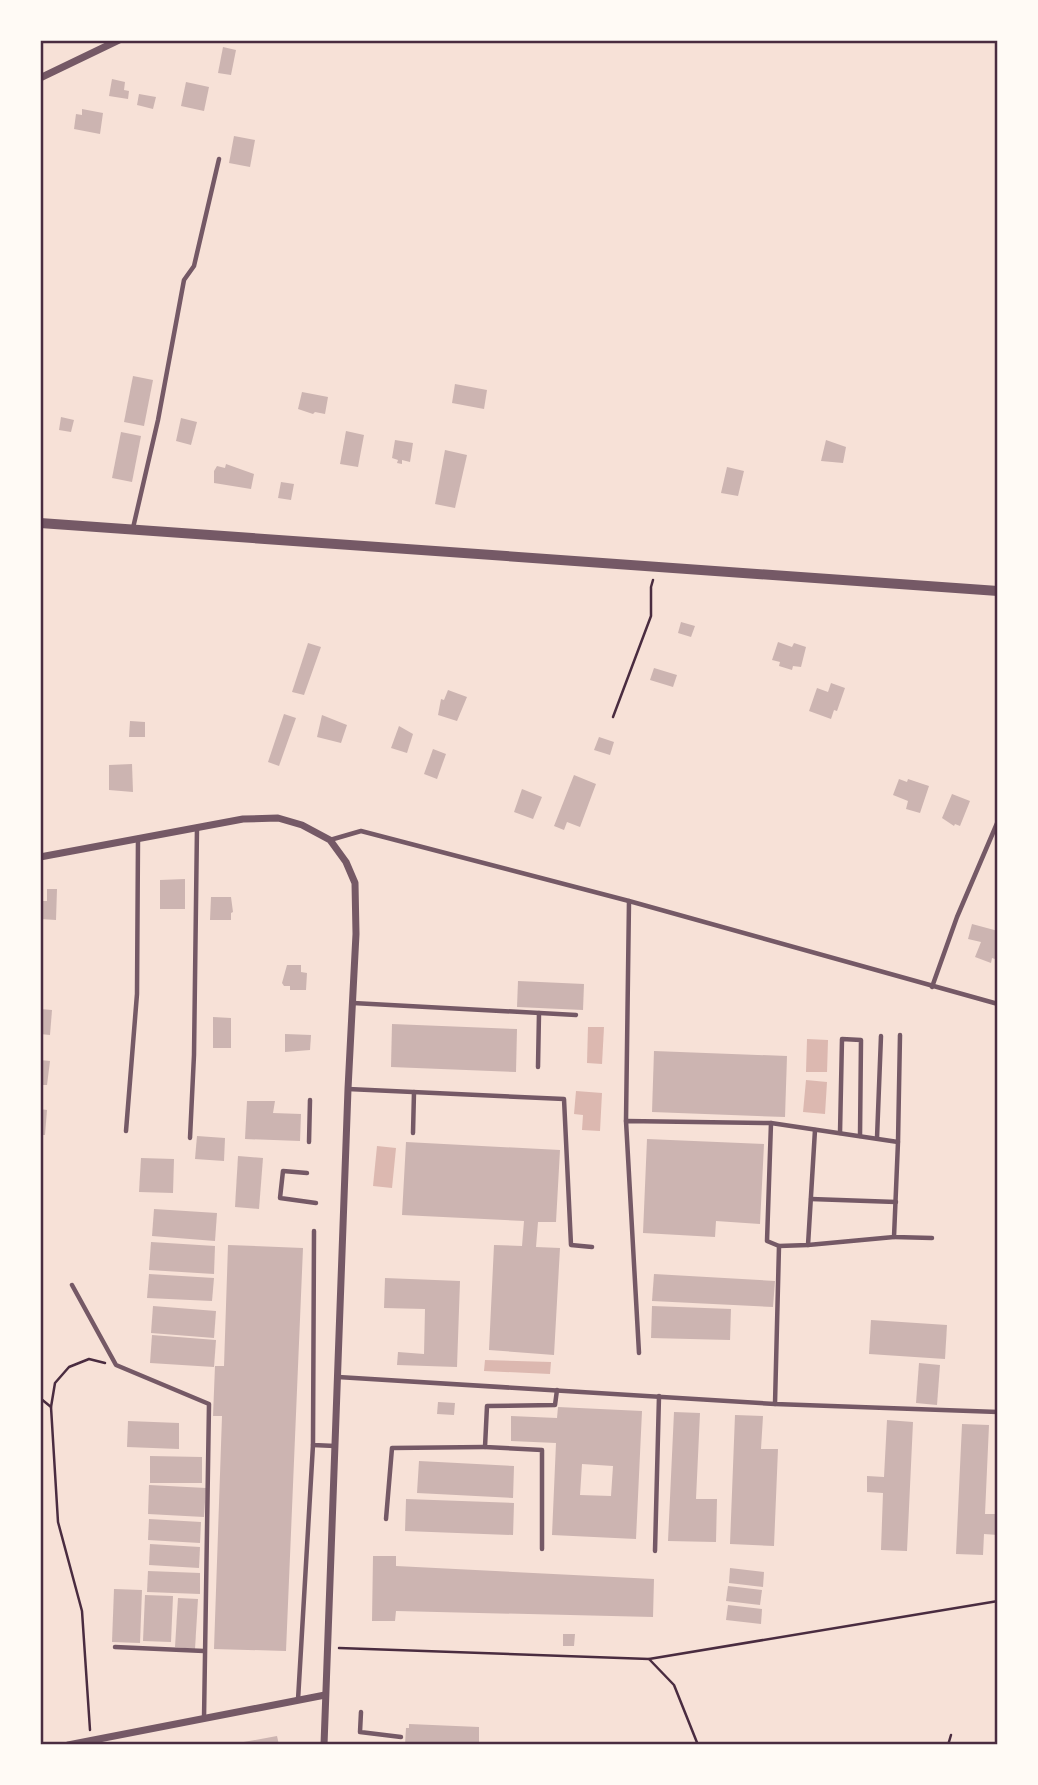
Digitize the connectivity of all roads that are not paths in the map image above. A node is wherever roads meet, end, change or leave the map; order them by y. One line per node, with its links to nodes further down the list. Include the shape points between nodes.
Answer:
1 (119, 40): 2 (street)
2 (40, 78)
3 (219, 159): 5 (lane, via 194,266 184,280)
4 (40, 523): 5 (street)
5 (133, 530): 6 (street)
6 (998, 591)
7 (998, 821): 13 (lane)
8 (197, 826): 9 (street); 10 (street, via 278,818); 31 (lane)
9 (138, 837): 11 (street); 27 (lane, via 137,994)
10 (330, 840): 12 (lane, via 361,831); 14 (street, via 355,883)
11 (40, 857)
12 (629, 901): 13 (lane); 24 (lane)
13 (932, 987): 15 (lane)
14 (352, 1003): 16 (lane); 21 (street)
15 (998, 1004)
16 (539, 1013): 17 (lane); 20 (lane)
17 (576, 1015)
18 (900, 1035): 34 (lane)
19 (881, 1036): 32 (lane)
20 (538, 1067)
21 (348, 1089): 22 (lane); 47 (street)
22 (414, 1092): 28 (lane); 44 (lane, via 564,1099 571,1245)
23 (310, 1100): 33 (lane)
24 (626, 1121): 25 (lane); 46 (lane)
25 (771, 1123): 26 (lane); 43 (lane, via 767,1241)
26 (816, 1130): 29 (lane); 36 (lane)
27 (126, 1131)
28 (413, 1133)
29 (841, 1133): 30 (lane); 30 (lane, via 842,1039 861,1040)
30 (860, 1136): 32 (lane)
31 (190, 1138)
32 (877, 1138): 34 (lane)
33 (309, 1142)
34 (898, 1142): 37 (lane)
35 (307, 1173): 38 (lane, via 283,1171 280,1198)
36 (811, 1199): 37 (lane); 42 (lane)
37 (896, 1202): 40 (lane)
38 (316, 1203)
39 (314, 1231): 52 (lane)
40 (894, 1237): 41 (lane); 42 (lane)
41 (932, 1238)
42 (808, 1245): 43 (lane)
43 (779, 1246): 50 (lane)
44 (592, 1247)
45 (72, 1285): 59 (lane, via 116,1365 209,1404)
46 (639, 1353)
47 (338, 1377): 48 (lane); 53 (street)
48 (557, 1390): 49 (lane); 54 (lane, via 555,1405 487,1406)
49 (659, 1396): 50 (lane); 57 (lane)
50 (775, 1404): 51 (lane)
51 (998, 1412)
52 (313, 1445): 53 (lane); 61 (lane)
53 (336, 1446): 60 (street)
54 (485, 1447): 55 (lane, via 392,1448); 56 (lane, via 542,1450)
55 (386, 1519)
56 (542, 1549)
57 (655, 1551)
58 (115, 1647): 59 (lane)
59 (204, 1651): 63 (lane)
60 (326, 1695): 61 (street); 66 (street)
61 (298, 1700): 63 (street)
62 (361, 1712): 64 (lane, via 360,1732)
63 (204, 1719): 65 (street)
64 (401, 1737)
65 (68, 1745)
66 (324, 1745)

